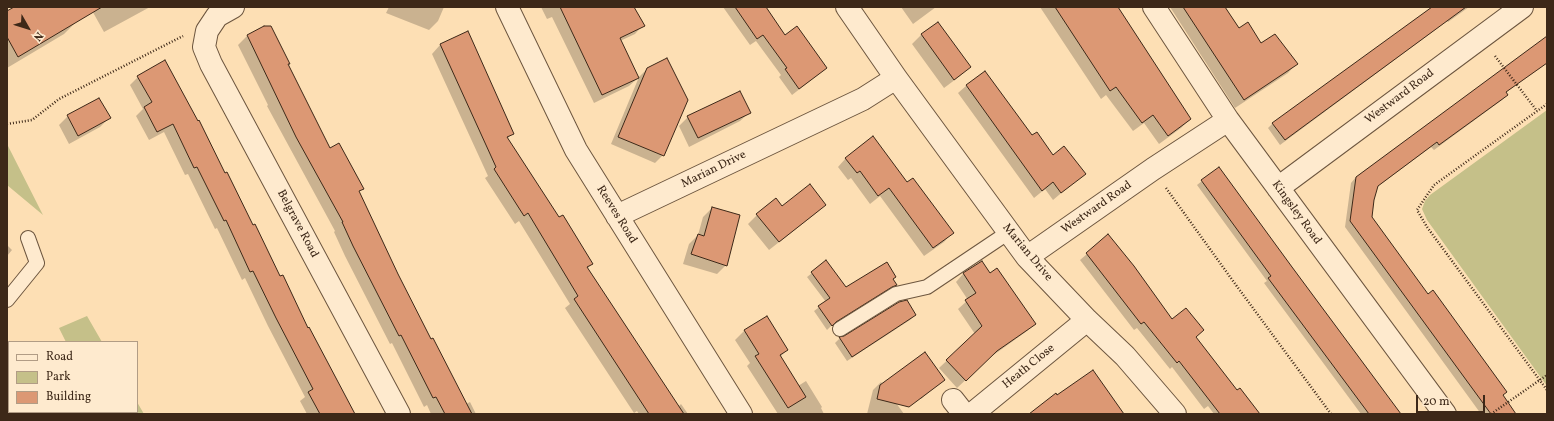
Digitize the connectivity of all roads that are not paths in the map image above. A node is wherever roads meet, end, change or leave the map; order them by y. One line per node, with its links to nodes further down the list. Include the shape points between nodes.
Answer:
1 (233, 7): 16 (street, Belgrave Road, via 217,16 207,31 204,47)
2 (507, 7): 9 (street, Reeves Road, via 576,150)
3 (847, 7): 6 (street, Marian Drive)
4 (1154, 7): 7 (street, Kingsley Road)
5 (1522, 7): 8 (street, Westward Road)
6 (896, 78): 9 (street, Marian Drive, via 862,99); 10 (street, Marian Drive)
7 (1228, 120): 8 (street, Kingsley Road); 12 (street, Westward Road)
8 (1278, 188): 20 (street, Kingsley Road)
9 (617, 216): 17 (street, Reeves Road)
10 (1009, 232): 12 (street, Marian Drive); 15 (lane, via 927,287 896,294)
11 (28, 238): 13 (lane, via 37,263)
12 (1027, 257): 14 (street, Marian Drive)
13 (7, 300)
14 (1087, 320): 18 (street, Heath Close); 19 (street, Marian Drive, via 1125,356)
15 (840, 329)
16 (399, 414)
17 (741, 414)
18 (972, 414)
19 (1175, 414)
20 (1445, 414)

